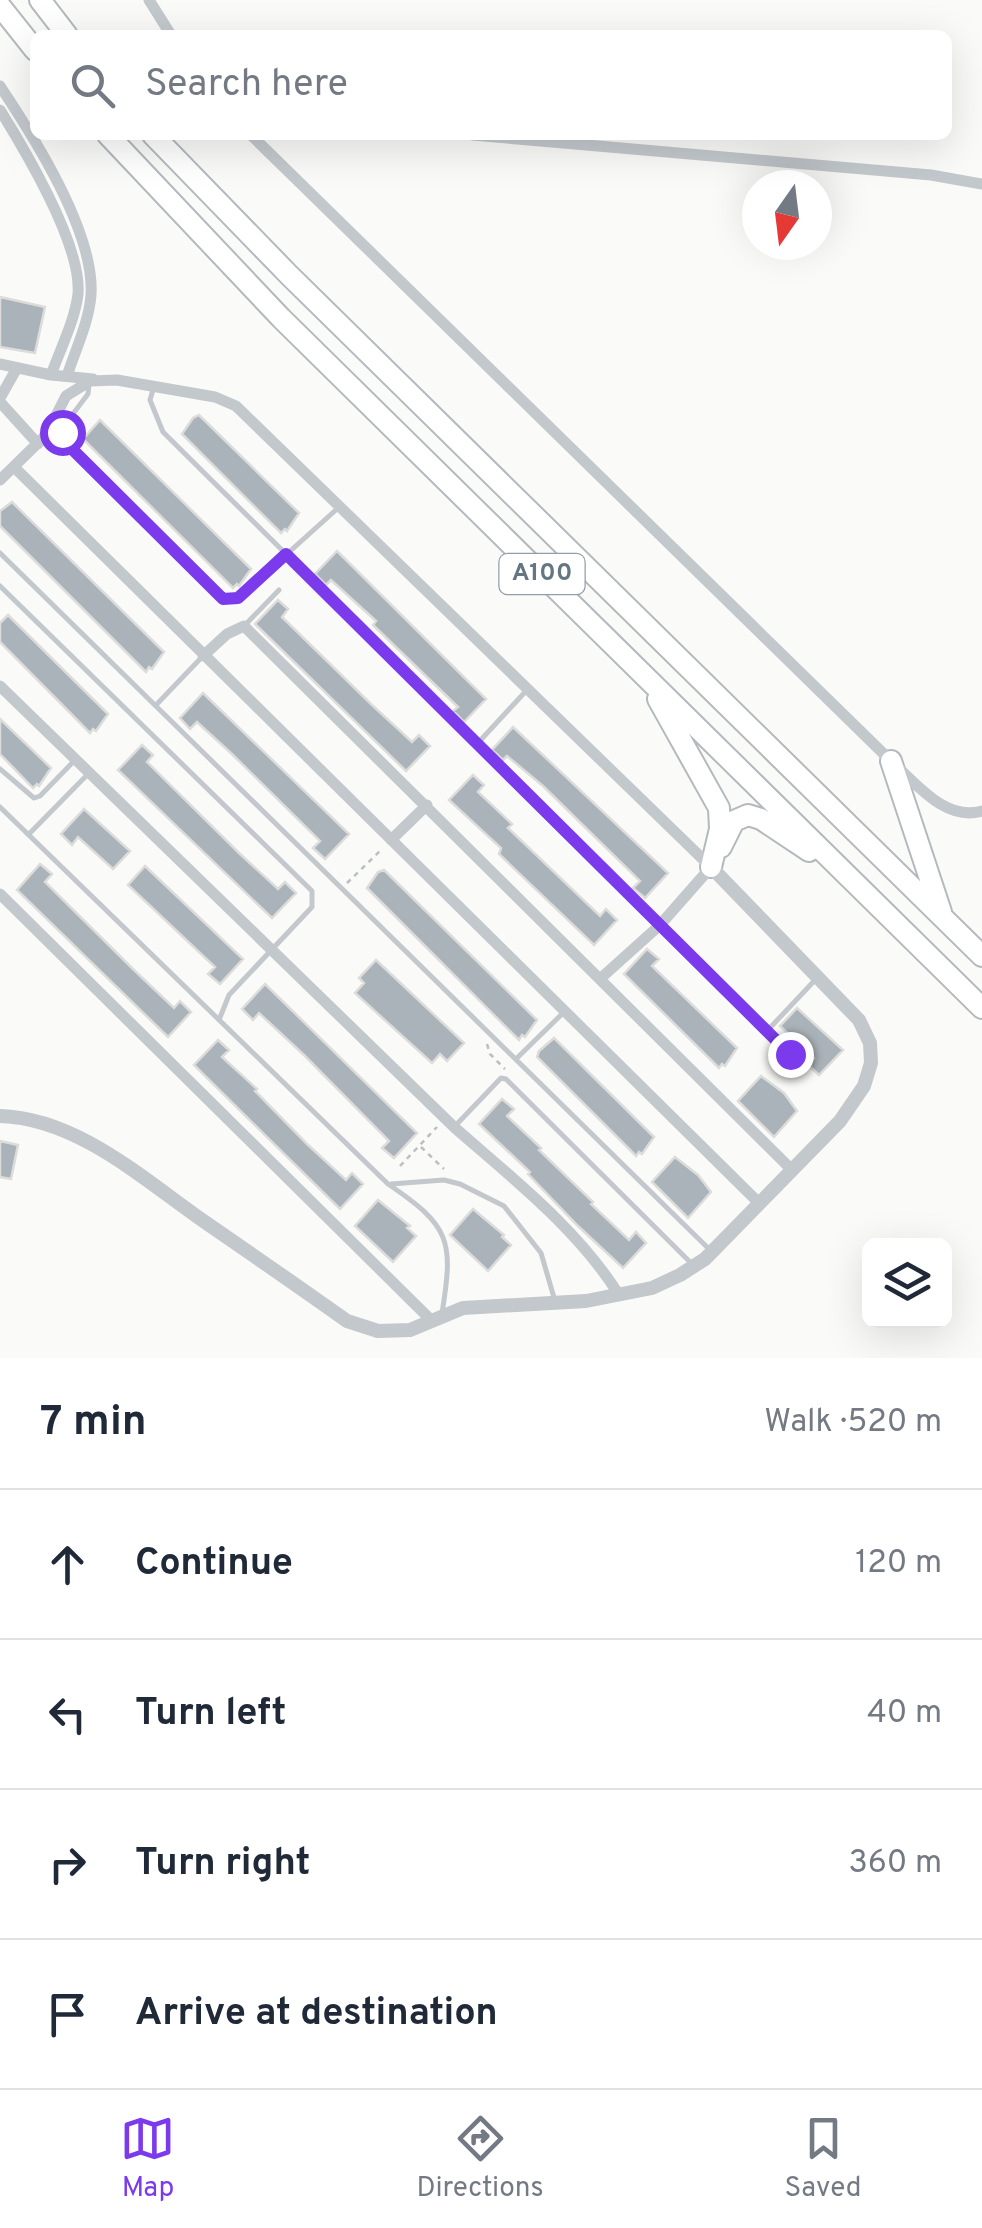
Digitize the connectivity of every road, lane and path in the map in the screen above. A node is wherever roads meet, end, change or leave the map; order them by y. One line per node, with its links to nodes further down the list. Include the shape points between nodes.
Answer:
1 (40, 0): 4 (highway)
2 (149, 0): 5 (street)
3 (0, 6): 6 (highway)
4 (64, 30)
5 (168, 30)
6 (30, 44)
7 (0, 86): 9 (street)
8 (0, 110): 18 (street, via 31,160 77,272 77,301)
9 (30, 136)
10 (33, 140): 19 (street, via 89,266 90,303)
11 (113, 140): 33 (highway, A100, via 269,305)
12 (158, 140): 51 (highway, A100)
13 (257, 140): 39 (street)
14 (529, 140): 15 (street)
15 (982, 184)
16 (0, 364): 17 (street)
17 (18, 368): 18 (street); 22 (street)
18 (51, 375): 19 (street)
19 (68, 376): 20 (street)
20 (94, 380): 21 (street); 23 (street, via 66,396); 28 (lane, via 62,427 62,438 218,596 238,598)
21 (154, 386): 26 (street, via 230,402); 28 (lane, via 150,400 163,432)
22 (0, 400): 23 (street)
23 (38, 444): 24 (street)
24 (14, 466): 25 (street); 32 (street)
25 (0, 480)
26 (339, 507): 28 (lane); 35 (street)
27 (0, 552): 36 (lane)
28 (286, 554): 37 (lane)
29 (0, 586): 53 (lane, via 312,891 312,907)
30 (279, 590): 31 (lane)
31 (244, 626): 32 (street); 42 (street)
32 (203, 656): 36 (lane); 46 (street)
33 (641, 672): 47 (highway, via 714,794 720,829); 48 (highway, A100)
34 (0, 686): 38 (street)
35 (528, 690): 37 (lane); 47 (street)
36 (156, 705): 49 (lane)
37 (477, 744): 52 (lane)
38 (74, 760): 40 (lane, via 34,798); 41 (street)
39 (891, 761): 44 (street, via 945,808); 51 (highway)
40 (0, 769)
41 (88, 774): 45 (lane); 53 (street)
42 (427, 805): 46 (street); 55 (street)
43 (0, 807): 45 (lane)
44 (982, 811)
45 (29, 834): 59 (lane)
46 (391, 840): 49 (path); 58 (street)
47 (711, 867): 48 (highway, via 734,822 748,815); 52 (street); 56 (street)
48 (851, 879): 57 (highway, A100)
49 (342, 887): 61 (lane)
50 (0, 894): 77 (street)
51 (944, 919): 54 (highway, A100)
52 (660, 925): 55 (street); 60 (lane)
53 (271, 951): 59 (lane, via 230,995); 66 (street)
54 (982, 956)
55 (601, 978): 69 (street)
56 (816, 979): 60 (lane); 69 (street, via 859,1020 872,1063 840,1121)
57 (982, 1008)
58 (564, 1012): 63 (lane); 72 (street)
59 (219, 1020): 70 (lane)
60 (767, 1031): 62 (lane)
61 (491, 1034): 63 (lane); 64 (path, via 490,1054 505,1068)
62 (790, 1054)
63 (516, 1059): 73 (lane)
64 (506, 1079): 66 (lane); 74 (lane)
65 (0, 1116): 77 (street, via 27,1117 74,1135 120,1162 347,1321 378,1331 410,1330)
66 (450, 1123): 67 (path); 75 (street, via 536,1200 601,1267)
67 (419, 1146): 68 (path); 71 (path)
68 (400, 1166)
69 (792, 1170): 72 (street)
70 (388, 1184): 71 (lane); 77 (lane, via 435,1220 446,1242 450,1266)
71 (460, 1184): 76 (lane, via 504,1206 534,1240)
72 (760, 1203): 73 (street)
73 (712, 1252): 74 (street)
74 (694, 1266): 75 (street, via 652,1288)
75 (618, 1295): 76 (street)
76 (556, 1302): 77 (street, via 463,1308)
77 (436, 1317)

